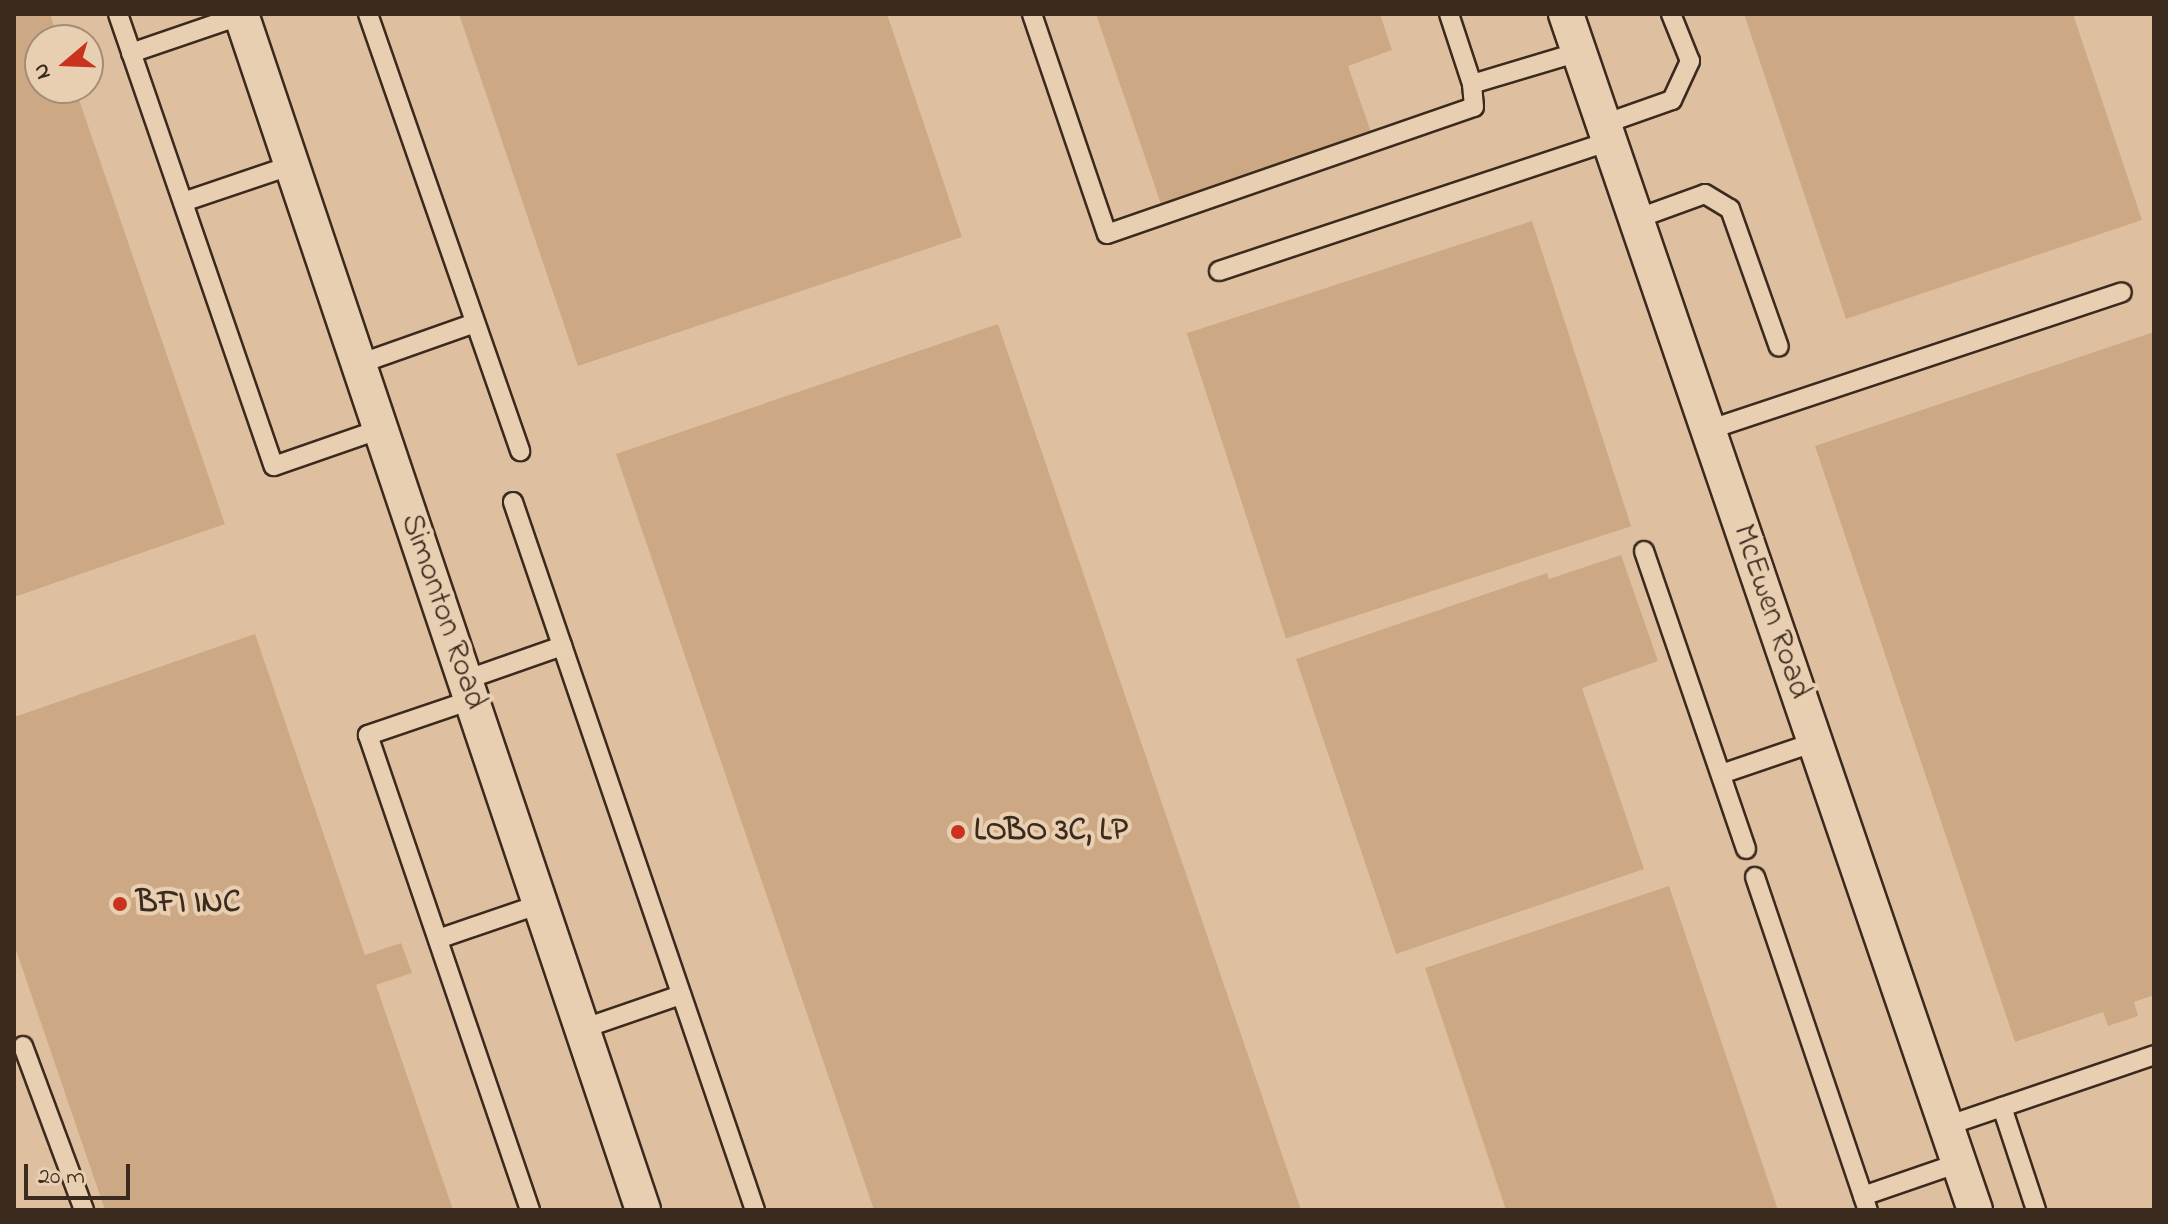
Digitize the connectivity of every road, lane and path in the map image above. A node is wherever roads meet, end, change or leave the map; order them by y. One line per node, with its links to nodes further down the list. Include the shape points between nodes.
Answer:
1 (118, 14): 9 (lane)
2 (242, 14): 9 (lane); 12 (street, Simonton Road)
3 (368, 14): 17 (lane)
4 (1032, 14): 10 (lane, via 1107,234 1474,107)
5 (1449, 14): 10 (lane)
6 (1566, 14): 8 (street, McEwen Road)
7 (1671, 14): 11 (lane, via 1690,61 1672,100)
8 (1579, 52): 10 (lane); 11 (street, McEwen Road)
9 (131, 53): 13 (lane)
10 (1472, 84)
11 (1606, 133): 14 (street, McEwen Road); 15 (lane)
12 (292, 165): 13 (lane); 19 (street, Simonton Road)
13 (183, 202): 20 (lane, via 274,466)
14 (1636, 219): 18 (lane, via 1705,194 1730,209); 21 (street, McEwen Road)
15 (1219, 271)
16 (2122, 292): 21 (lane)
17 (475, 323): 19 (lane); 22 (lane)
18 (1779, 347)
19 (359, 364): 20 (street, Simonton Road)
20 (381, 429): 26 (street, Simonton Road)
21 (1708, 430): 27 (street, McEwen Road)
22 (520, 451)
23 (513, 502): 25 (lane)
24 (1644, 551): 28 (lane)
25 (562, 646): 26 (lane); 33 (lane)
26 (468, 690): 31 (street, Simonton Road); 32 (lane, via 368,735)
27 (1815, 742): 28 (lane); 38 (street, McEwen Road)
28 (1721, 774): 29 (lane)
29 (1746, 849)
30 (1755, 877): 40 (lane)
31 (540, 904): 32 (lane); 34 (street, Simonton Road)
32 (438, 939): 42 (lane)
33 (681, 995): 34 (lane); 44 (lane)
34 (582, 1029): 43 (street, Simonton Road)
35 (23, 1046): 41 (lane)
36 (2154, 1055): 37 (lane)
37 (2002, 1107): 38 (lane); 46 (lane)
38 (1946, 1126): 39 (street, McEwen Road)
39 (1959, 1163): 40 (lane); 45 (street, McEwen Road)
40 (1866, 1203)
41 (84, 1210)
42 (530, 1210)
43 (643, 1210)
44 (755, 1210)
45 (1975, 1210)
46 (2036, 1210)

